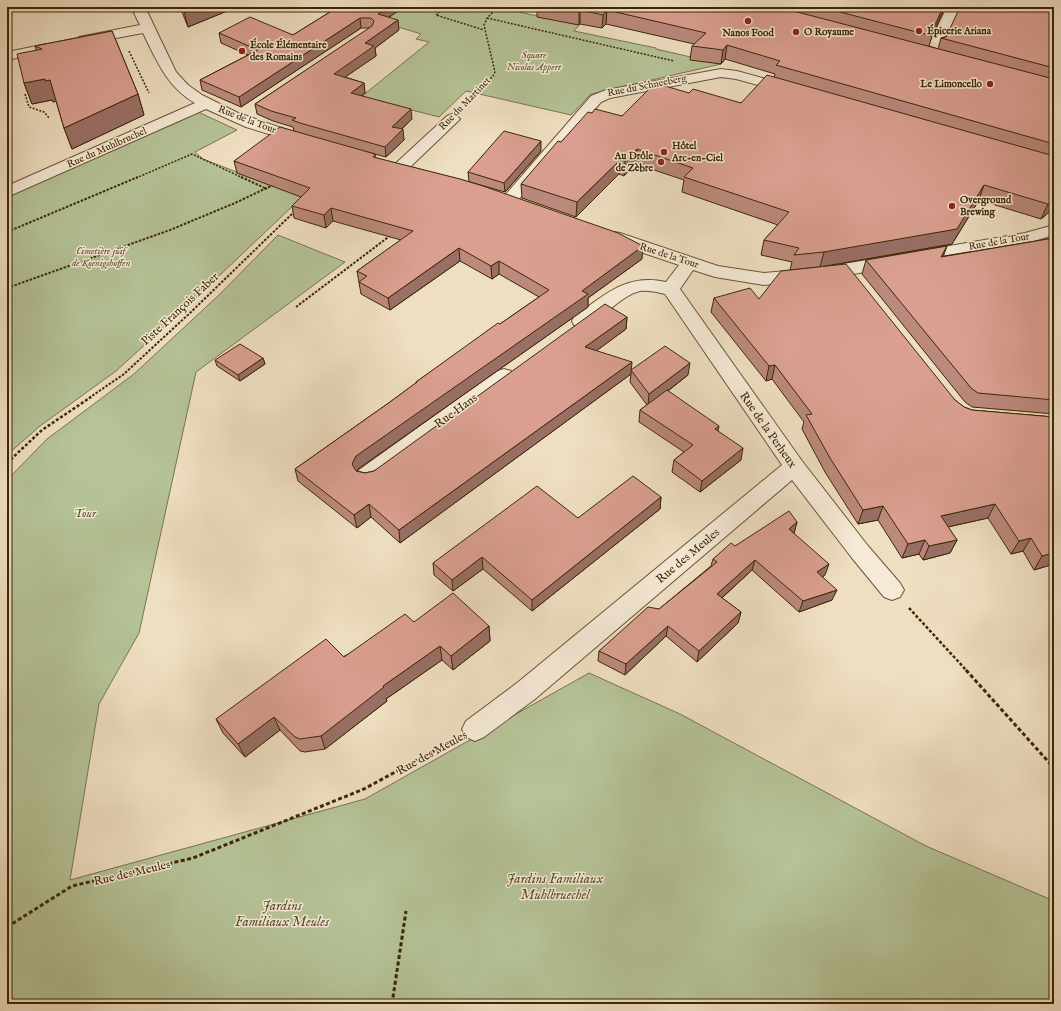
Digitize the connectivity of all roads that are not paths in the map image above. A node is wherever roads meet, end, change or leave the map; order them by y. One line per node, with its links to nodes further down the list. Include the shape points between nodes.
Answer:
1 (138, 7): 3 (street, Rue de la Tour)
2 (954, 7): 4 (street)
3 (148, 28): 5 (street); 7 (street, Rue de la Tour, via 171,76 180,86)
4 (934, 47): 4 (main road, via 889,39 978,63)
5 (10, 57)
6 (805, 94): 14 (street, Rue du Schneeberg, via 721,73 601,96)
7 (206, 104): 9 (street, Rue de la Tour); 13 (street, Rue du Muhlbruchel)
8 (251, 110): 9 (street)
9 (238, 118): 11 (street, Rue de la Tour)
10 (452, 119): 12 (street, Rue du Martinet)
11 (314, 143)
12 (402, 168)
13 (7, 192)
14 (509, 201)
15 (1054, 230): 18 (street, Rue de la Tour, via 1027,238)
16 (600, 233): 17 (street, Rue de la Tour)
17 (689, 263): 18 (street, Rue de la Tour, via 732,275 764,279); 20 (street)
18 (847, 269): 19 (street)
19 (860, 286)
20 (671, 289): 21 (street, via 649,285 635,286); 23 (street, Rue de la Perheux)
21 (570, 329)
22 (519, 366): 24 (street, Rue Hans)
23 (794, 467): 25 (street, Rue de la Perheux); 26 (street, Rue des Meules, via 526,691)
24 (366, 476)
25 (892, 590)
26 (475, 729)

